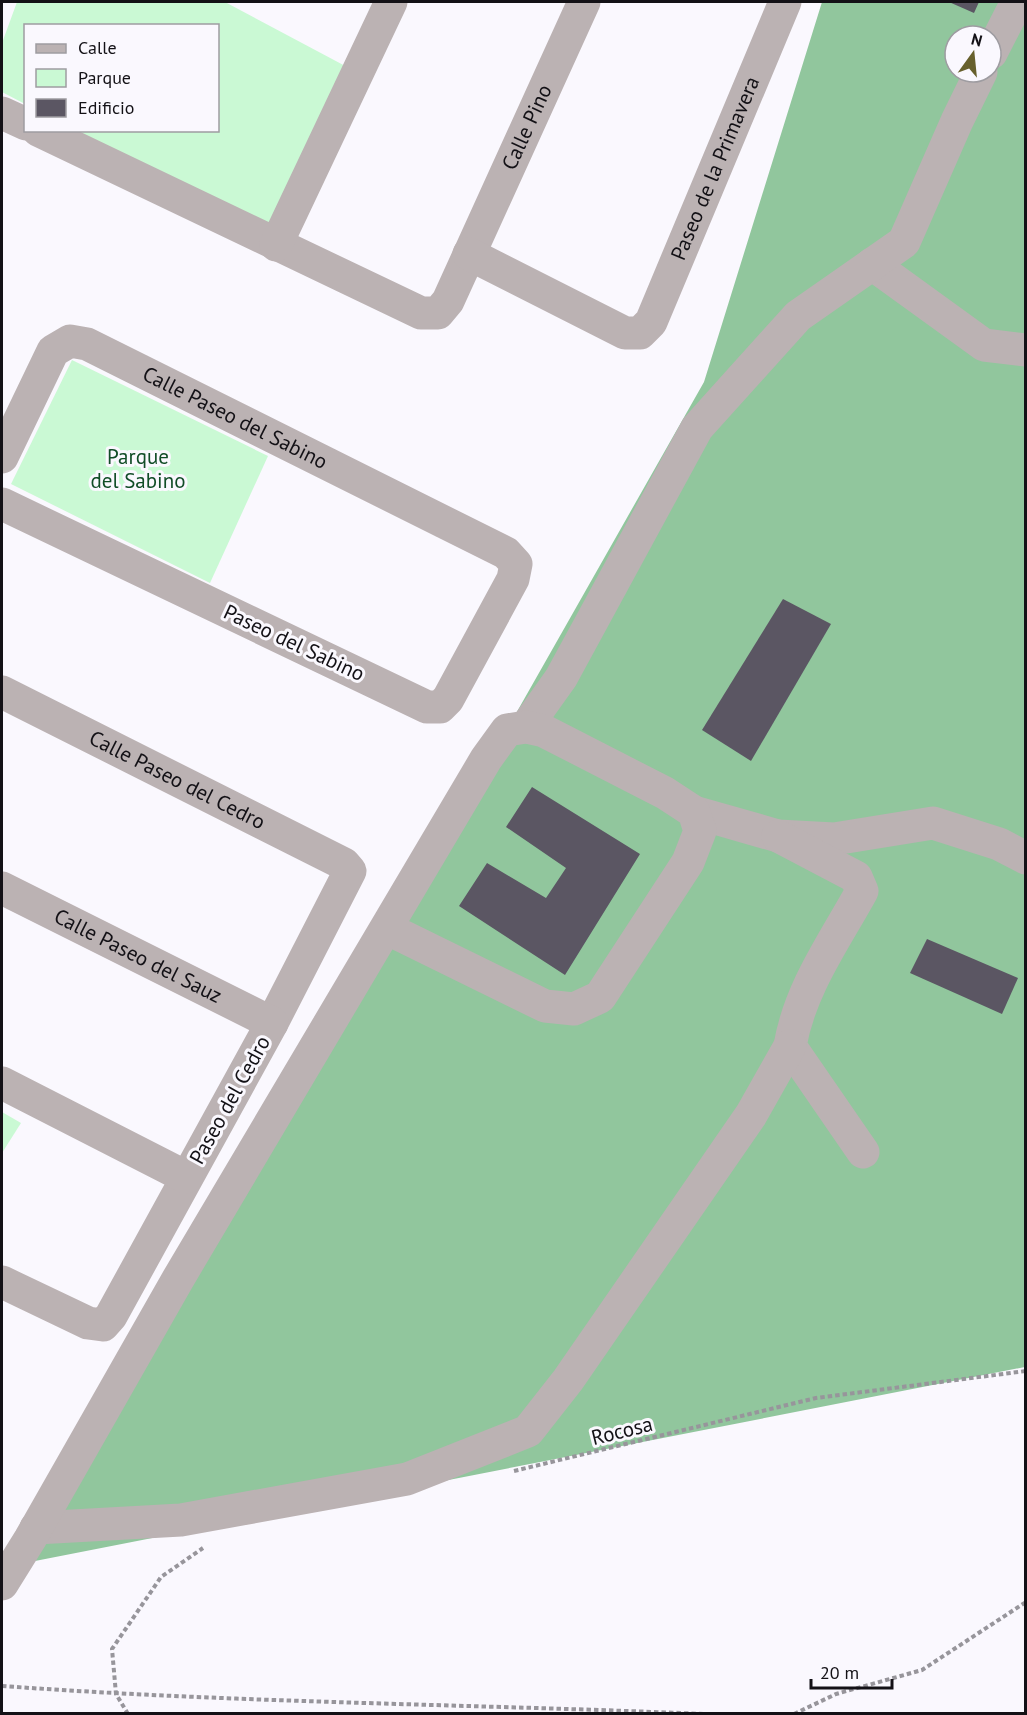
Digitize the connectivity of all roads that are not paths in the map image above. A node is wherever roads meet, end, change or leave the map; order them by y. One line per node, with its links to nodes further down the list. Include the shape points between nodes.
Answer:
1 (391, 2): 10 (street)
2 (584, 2): 11 (street, Calle Pino)
3 (785, 2): 11 (street, Paseo de la Primavera, via 651,322 640,333 625,333)
4 (1017, 2): 5 (street)
5 (1003, 29)
6 (975, 84): 12 (street, via 904,242)
7 (2, 113): 8 (street)
8 (24, 123)
9 (42, 132): 10 (street)
10 (276, 245): 11 (street, Calle Pino, via 421,312 438,313 448,301)
11 (469, 254)
12 (872, 264): 13 (street, via 984,345); 18 (street, via 798,316 697,428 561,678)
13 (1026, 350)
14 (2, 457): 16 (street, Calle Paseo del Sabino, via 53,351 70,341 87,344 506,553)
15 (2, 504): 16 (street, Paseo del Sabino, via 427,707 440,707 448,699 513,579)
16 (516, 564)
17 (2, 692): 22 (street, Calle Paseo del Cedro, via 344,864)
18 (526, 727): 19 (street, via 544,731); 24 (street, via 507,730 486,759)
19 (694, 812): 20 (street); 24 (street, via 700,831 688,861 600,997 574,1009 545,1006)
20 (778, 836): 21 (street, via 834,839 933,823 999,844); 26 (street, via 856,877 862,891 807,985)
21 (1026, 858)
22 (350, 871): 25 (street, Paseo del Cedro)
23 (2, 888): 25 (street, Calle Paseo del Sauz)
24 (386, 928): 31 (street)
25 (273, 1023): 29 (street, Paseo del Cedro)
26 (790, 1046): 28 (street); 31 (street, via 751,1115 568,1380 528,1431 406,1479 181,1521)
27 (2, 1083): 29 (street)
28 (863, 1152)
29 (186, 1177): 30 (street, Paseo del Cedro, via 103,1325 88,1323)
30 (2, 1282)
31 (36, 1528): 32 (street)
32 (2, 1584)

